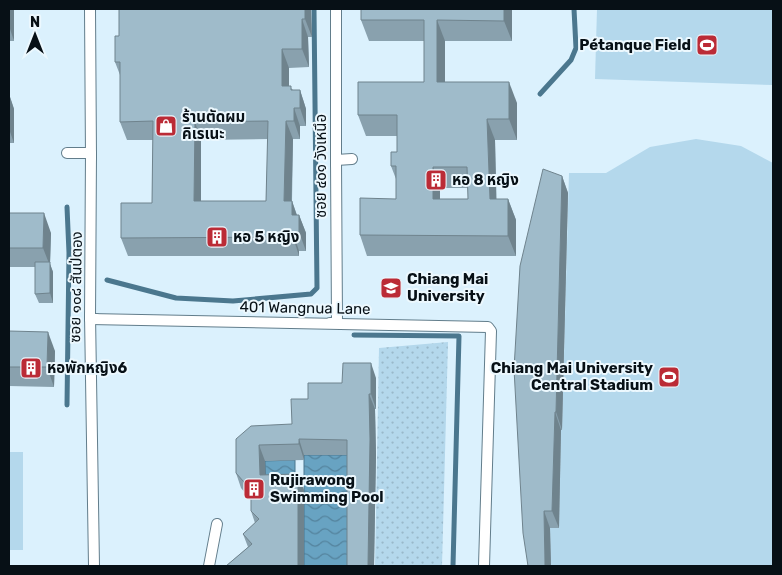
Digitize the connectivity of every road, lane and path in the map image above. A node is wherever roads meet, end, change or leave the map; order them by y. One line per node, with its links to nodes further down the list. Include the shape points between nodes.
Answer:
1 (90, 9): 4 (lane, ซอย ๑๐๘ สันป่ตอง)
2 (336, 9): 6 (lane, ซอย ๔๐๑ วังเหนึอ)
3 (67, 153): 4 (lane)
4 (91, 153): 7 (lane, ซอย ๑๐๘ สันป่ตอง)
5 (352, 159): 6 (lane)
6 (336, 160): 8 (lane, ซอย ๔๐๑ วังเหนึอ)
7 (90, 319): 8 (lane, 401 Wangnua Lane); 10 (lane, ซอย ๑๐๘ สันป่ตอง)
8 (337, 323): 12 (lane, 401 Wangnua Lane, via 488,326 491,331)
9 (217, 524): 11 (lane)
10 (94, 566)
11 (209, 566)
12 (484, 566)

